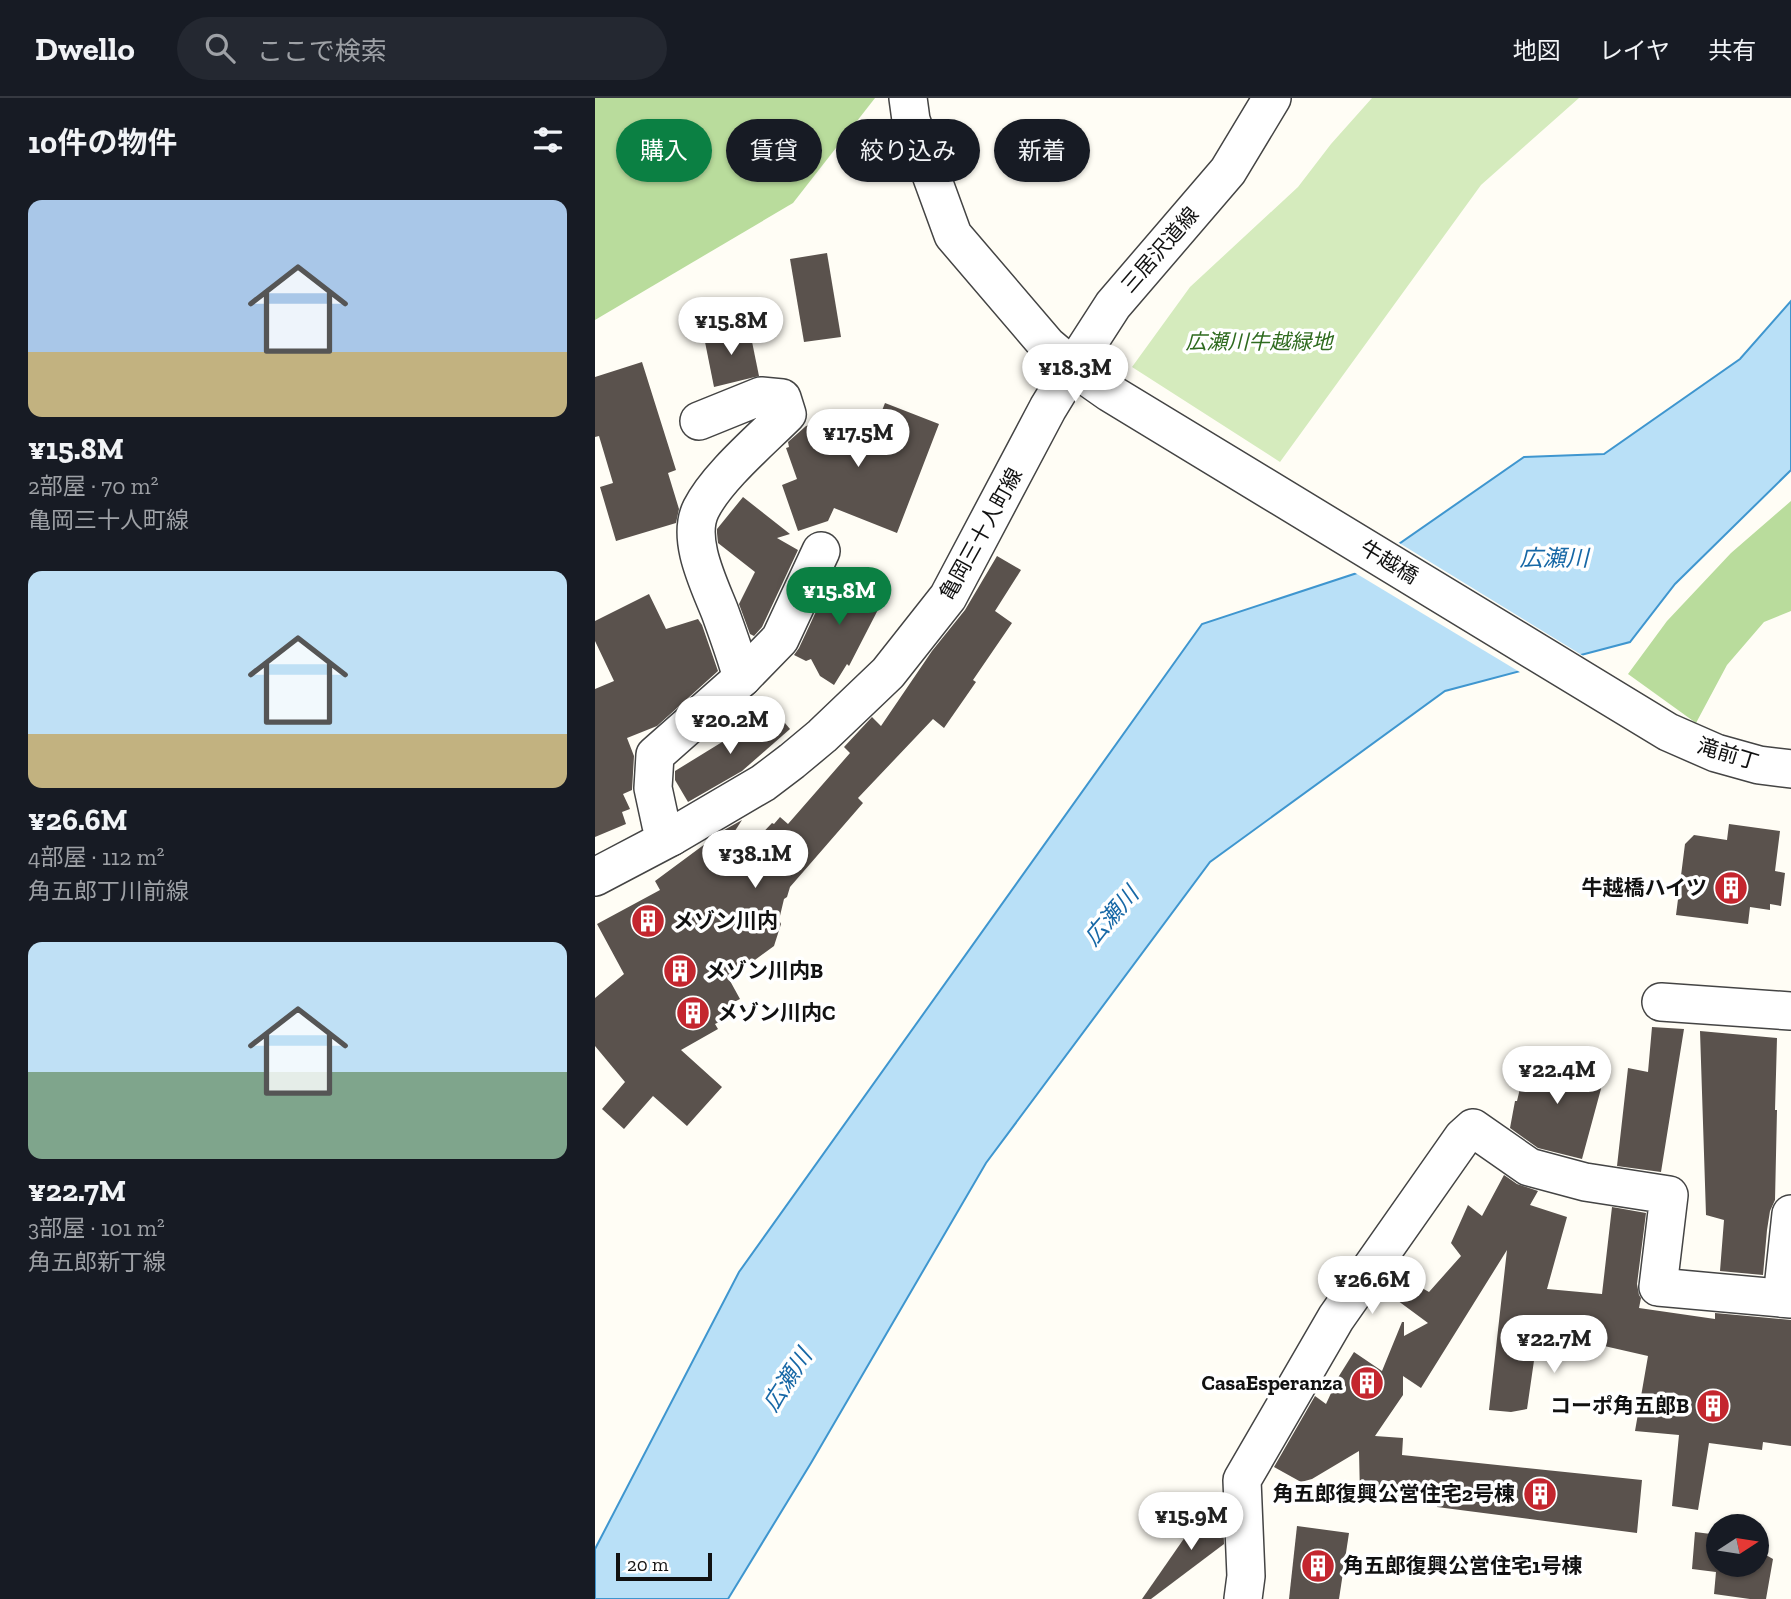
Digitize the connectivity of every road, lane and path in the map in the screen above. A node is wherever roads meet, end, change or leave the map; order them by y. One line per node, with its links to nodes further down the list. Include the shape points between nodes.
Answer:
1 (908, 98): 3 (street, 牛越橋, via 911,120 953,235 1038,336)
2 (1272, 98): 3 (street, 三居沢道線, via 1228,171 1113,305)
3 (1073, 367): 7 (street, 牛越橋); 9 (street, 亀岡三十人町線, via 948,597 888,673 763,783)
4 (699, 421): 6 (street, via 761,396 782,398 787,414 717,485 700,512 696,534 699,559)
5 (821, 551): 6 (street, via 780,639)
6 (742, 678): 9 (street, via 655,755 653,788 661,825)
7 (1668, 732): 8 (street, 滝前丁, via 1716,753)
8 (1791, 769)
9 (671, 837): 10 (street, 亀岡三十人町線)
10 (595, 877)
11 (1661, 1002): 12 (street)
12 (1791, 1011)
13 (1791, 1214): 14 (street)
14 (1787, 1298): 15 (street, via 1658,1287 1669,1195 1585,1182 1529,1167 1473,1128 1336,1318 1242,1480)
15 (1243, 1599)

